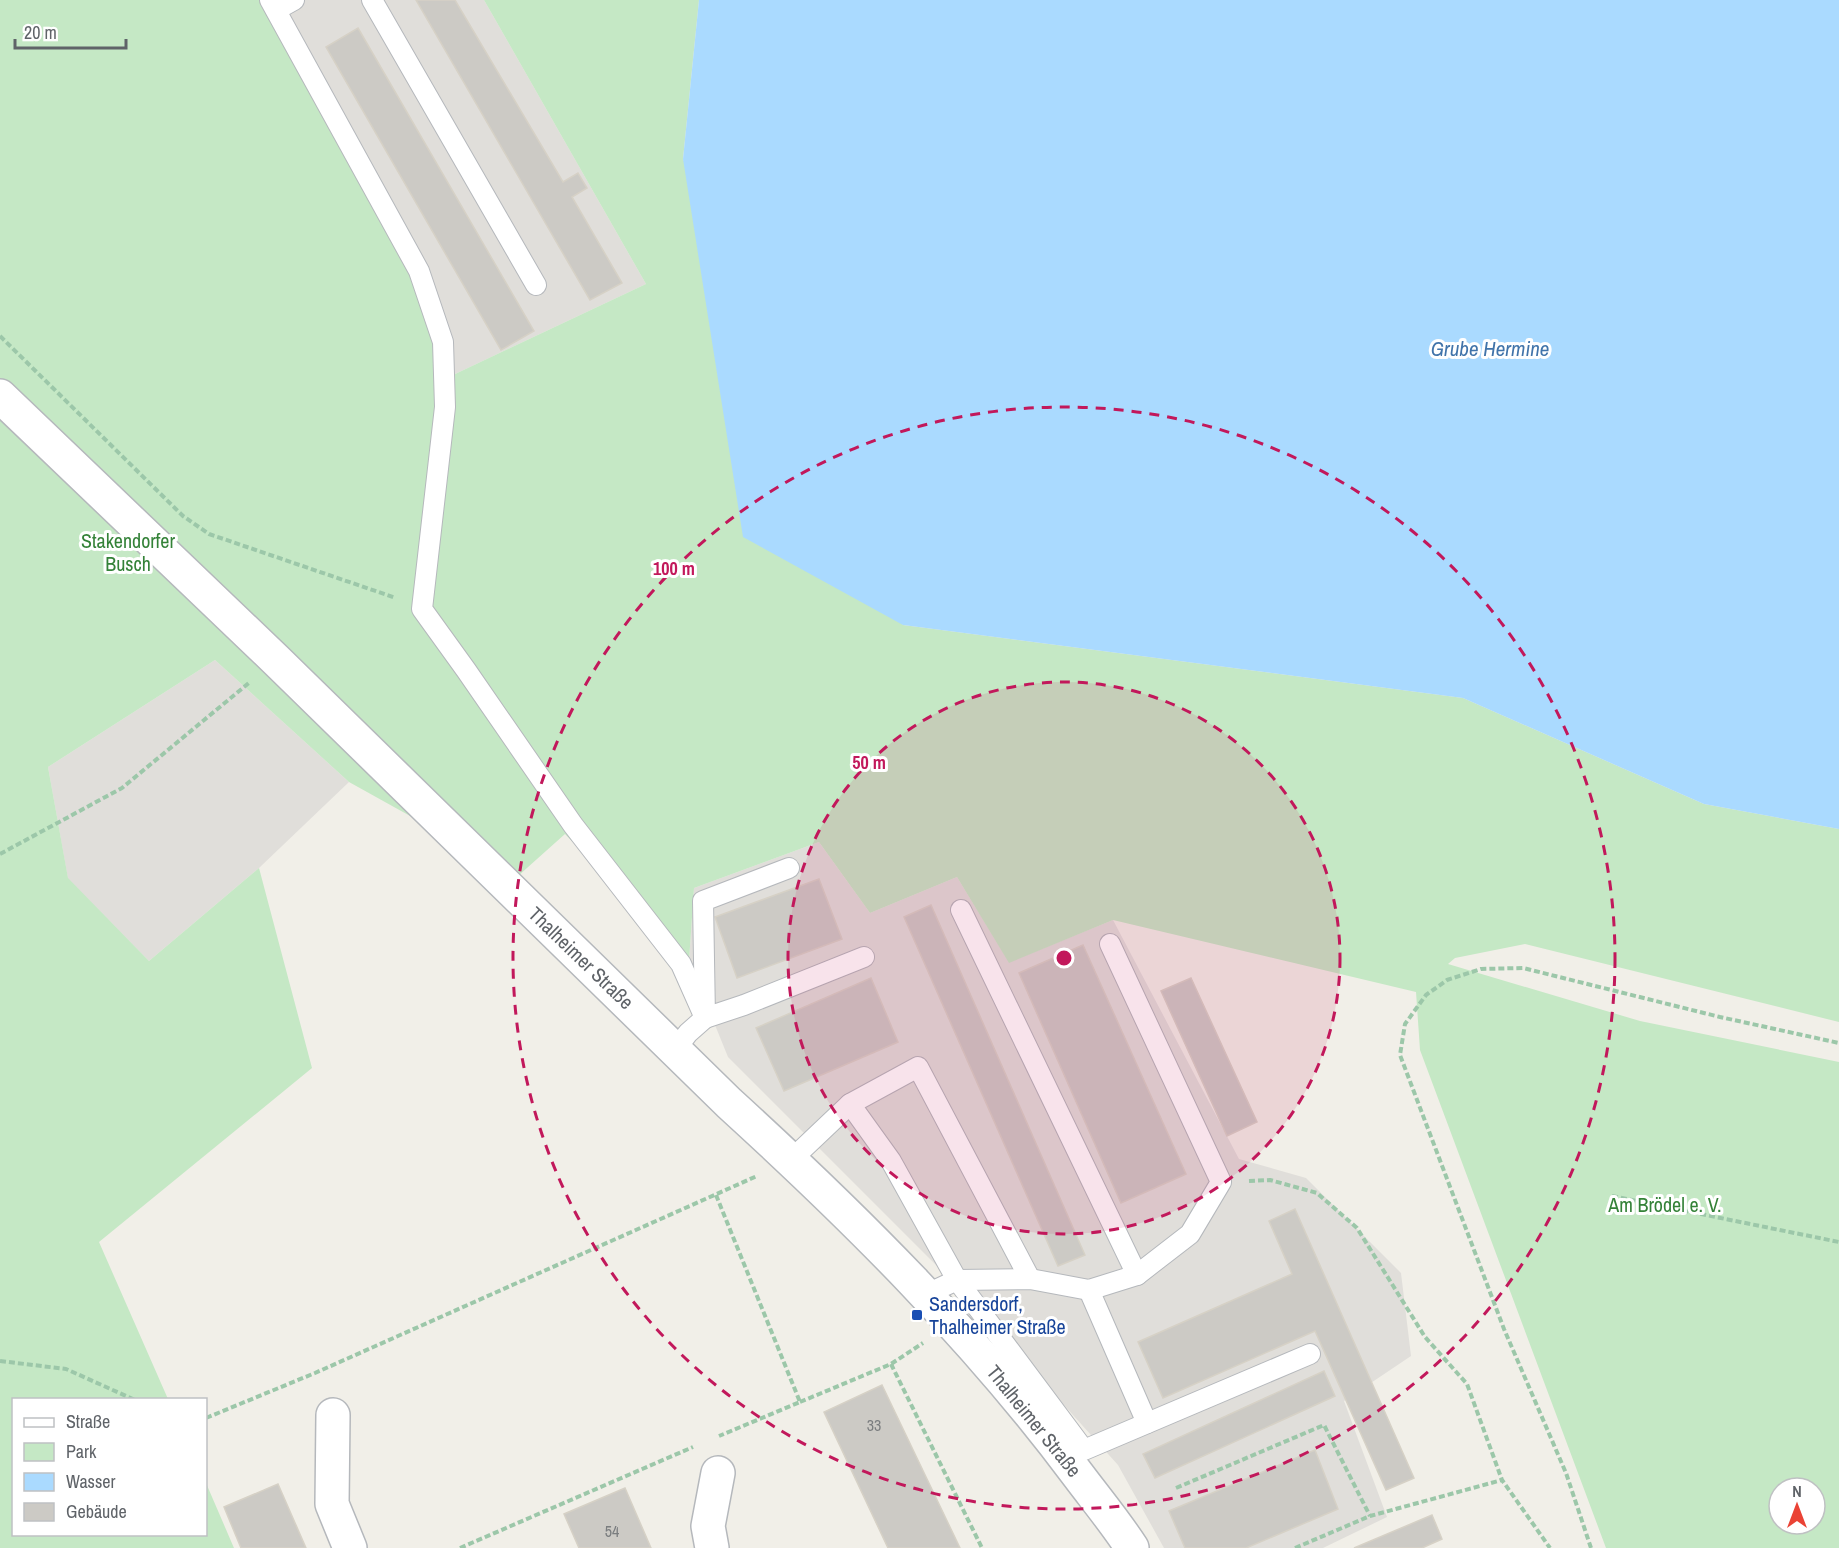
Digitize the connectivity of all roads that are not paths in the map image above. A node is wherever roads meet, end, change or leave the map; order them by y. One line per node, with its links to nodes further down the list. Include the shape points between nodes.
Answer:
1 (294, 0): 3 (lane)
2 (372, 0): 4 (lane)
3 (273, 5): 10 (lane, via 419,271 443,342 445,407 422,609 573,825 681,964)
4 (536, 285)
5 (0, 396): 11 (street, Thalheimer Straße)
6 (789, 868): 10 (lane, via 703,901)
7 (961, 910): 14 (lane)
8 (1110, 944): 14 (lane, via 1221,1182 1190,1234)
9 (864, 957): 10 (lane)
10 (705, 1018): 11 (lane)
11 (675, 1050): 13 (street, Thalheimer Straße)
12 (850, 1104): 13 (lane); 15 (lane, via 918,1067); 16 (lane, via 891,1161)
13 (791, 1160): 18 (street, Thalheimer Straße)
14 (1137, 1275): 17 (lane)
15 (1030, 1278): 16 (lane); 17 (lane)
16 (957, 1280): 18 (lane); 21 (lane, via 1084,1450)
17 (1089, 1290): 21 (lane)
18 (927, 1294): 25 (street, Thalheimer Straße, via 1049,1436)
19 (1310, 1354): 21 (lane)
20 (333, 1415): 23 (street, via 332,1504)
21 (1147, 1423)
22 (718, 1473): 24 (street, via 708,1526)
23 (350, 1548)
24 (712, 1548)
25 (1132, 1548)

